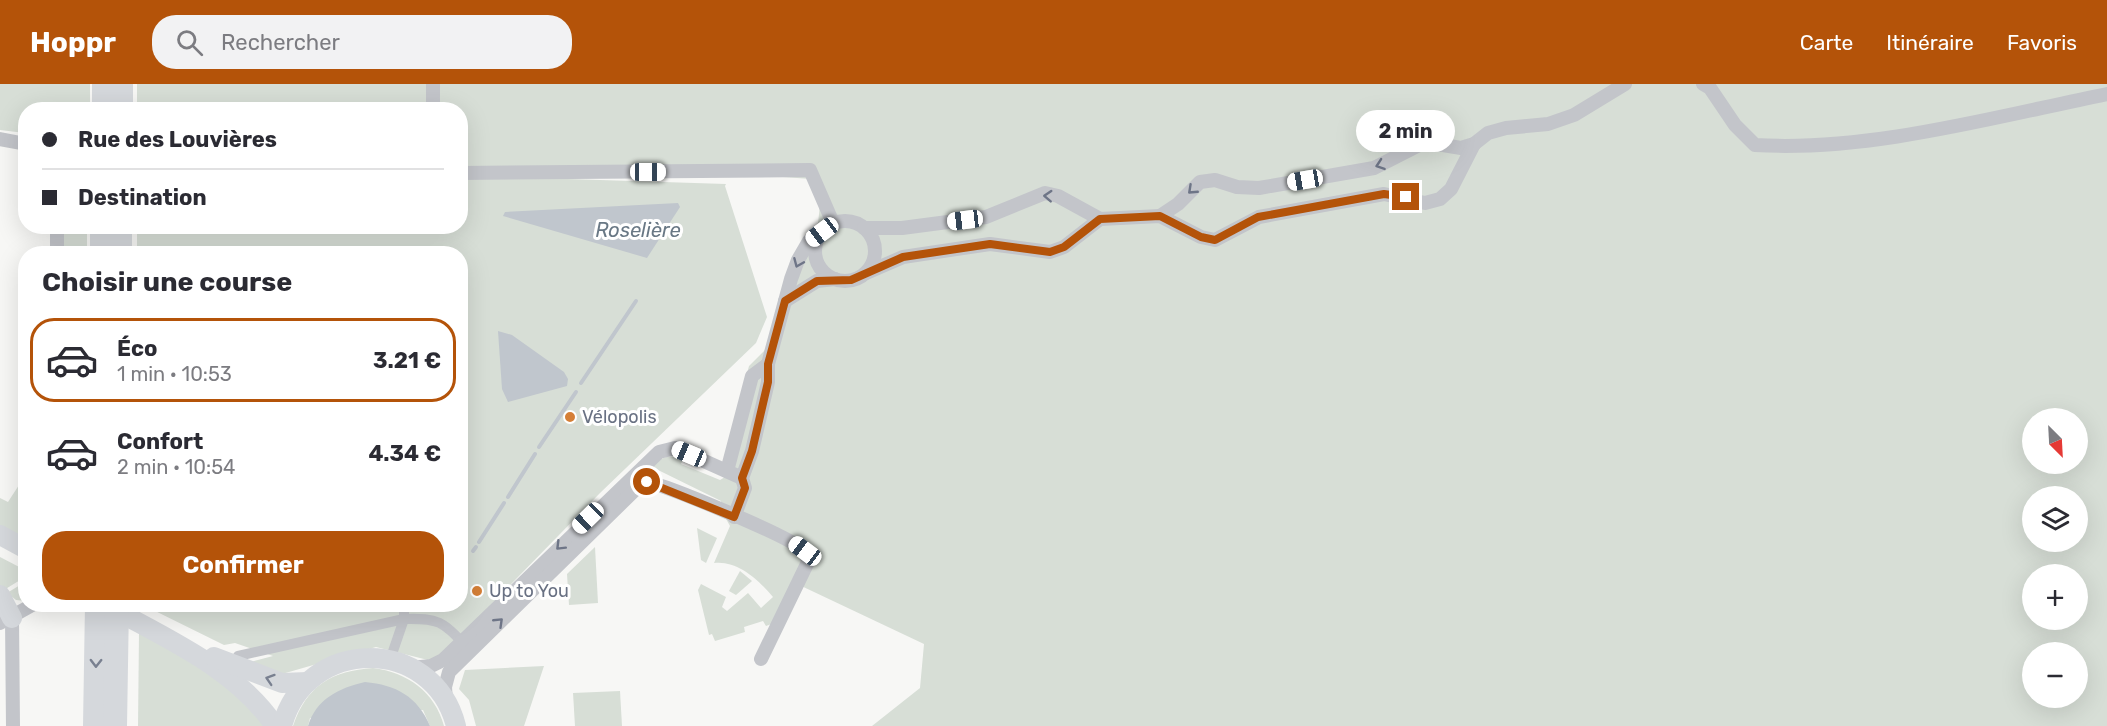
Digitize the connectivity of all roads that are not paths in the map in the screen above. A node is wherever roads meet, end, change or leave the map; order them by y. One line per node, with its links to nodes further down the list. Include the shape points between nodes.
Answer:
1 (104, 84): 7 (highway)
2 (121, 84): 8 (highway)
3 (433, 84): 9 (street)
4 (1624, 84): 12 (street, via 1574,115 1548,124 1488,133)
5 (1703, 84): 6 (street, via 1755,145 1802,148 1867,140)
6 (2107, 94)
7 (104, 102)
8 (121, 102)
9 (433, 102)
10 (0, 139): 11 (street)
11 (18, 142)
12 (1474, 144): 13 (street, via 1461,148); 14 (street)
13 (1444, 145): 14 (street, via 1456,157); 16 (street, one-way to 16, via 1425,142 1374,168 1259,188 1215,180 1200,182)
14 (1460, 172): 16 (street, via 1440,200 1425,203 1384,194 1258,217 1215,240)
15 (468, 174): 18 (street, via 810,170)
16 (1160, 216): 17 (street)
17 (1100, 219): 19 (street, one-way to 19, via 1058,196 1045,194 986,217 902,228); 21 (street, via 1064,247 1050,252 990,244 903,257)
18 (833, 223): 19 (street, via 849,221); 20 (street)
19 (864, 228): 21 (street, via 871,235 875,255)
20 (822, 232): 22 (street, via 816,259 820,268); 23 (street, one-way to 23, via 809,242 798,260)
21 (866, 273): 22 (street, via 851,280)
22 (835, 279): 23 (street, via 817,281)
23 (785, 301): 24 (street)
24 (768, 364): 25 (street, via 752,375); 26 (street)
25 (743, 405): 26 (street, via 755,400); 27 (street)
26 (762, 410): 28 (street)
27 (727, 471): 28 (street); 40 (street, one-way to 40, via 675,448 659,452)
28 (742, 478): 29 (street, via 745,488)
29 (734, 517): 40 (street, one-way to 29, via 640,485 654,483); 42 (street, via 795,543 805,551 808,562)
30 (0, 596): 38 (main road)
31 (21, 612): 38 (street)
32 (97, 612): 48 (highway, one-way to 48)
33 (117, 612): 49 (highway)
34 (123, 612): 39 (main road)
35 (137, 612): 39 (main road)
36 (404, 612): 37 (street)
37 (404, 619): 40 (street, via 431,618 446,626); 41 (street); 43 (street)
38 (6, 621): 47 (street)
39 (160, 629): 45 (main road, one-way to 39, via 282,683 234,667); 50 (main road, via 229,678 255,700)
40 (466, 647): 44 (street, via 438,663); 46 (street, via 447,676)
41 (238, 656)
42 (761, 659)
43 (390, 660): 44 (main road); 45 (main road, via 342,662)
44 (411, 668): 46 (main road)
45 (308, 682): 51 (main road, via 292,702)
46 (446, 701): 52 (main road)
47 (13, 726)
48 (95, 726)
49 (115, 726)
50 (275, 726)
51 (282, 726)
52 (456, 726)

